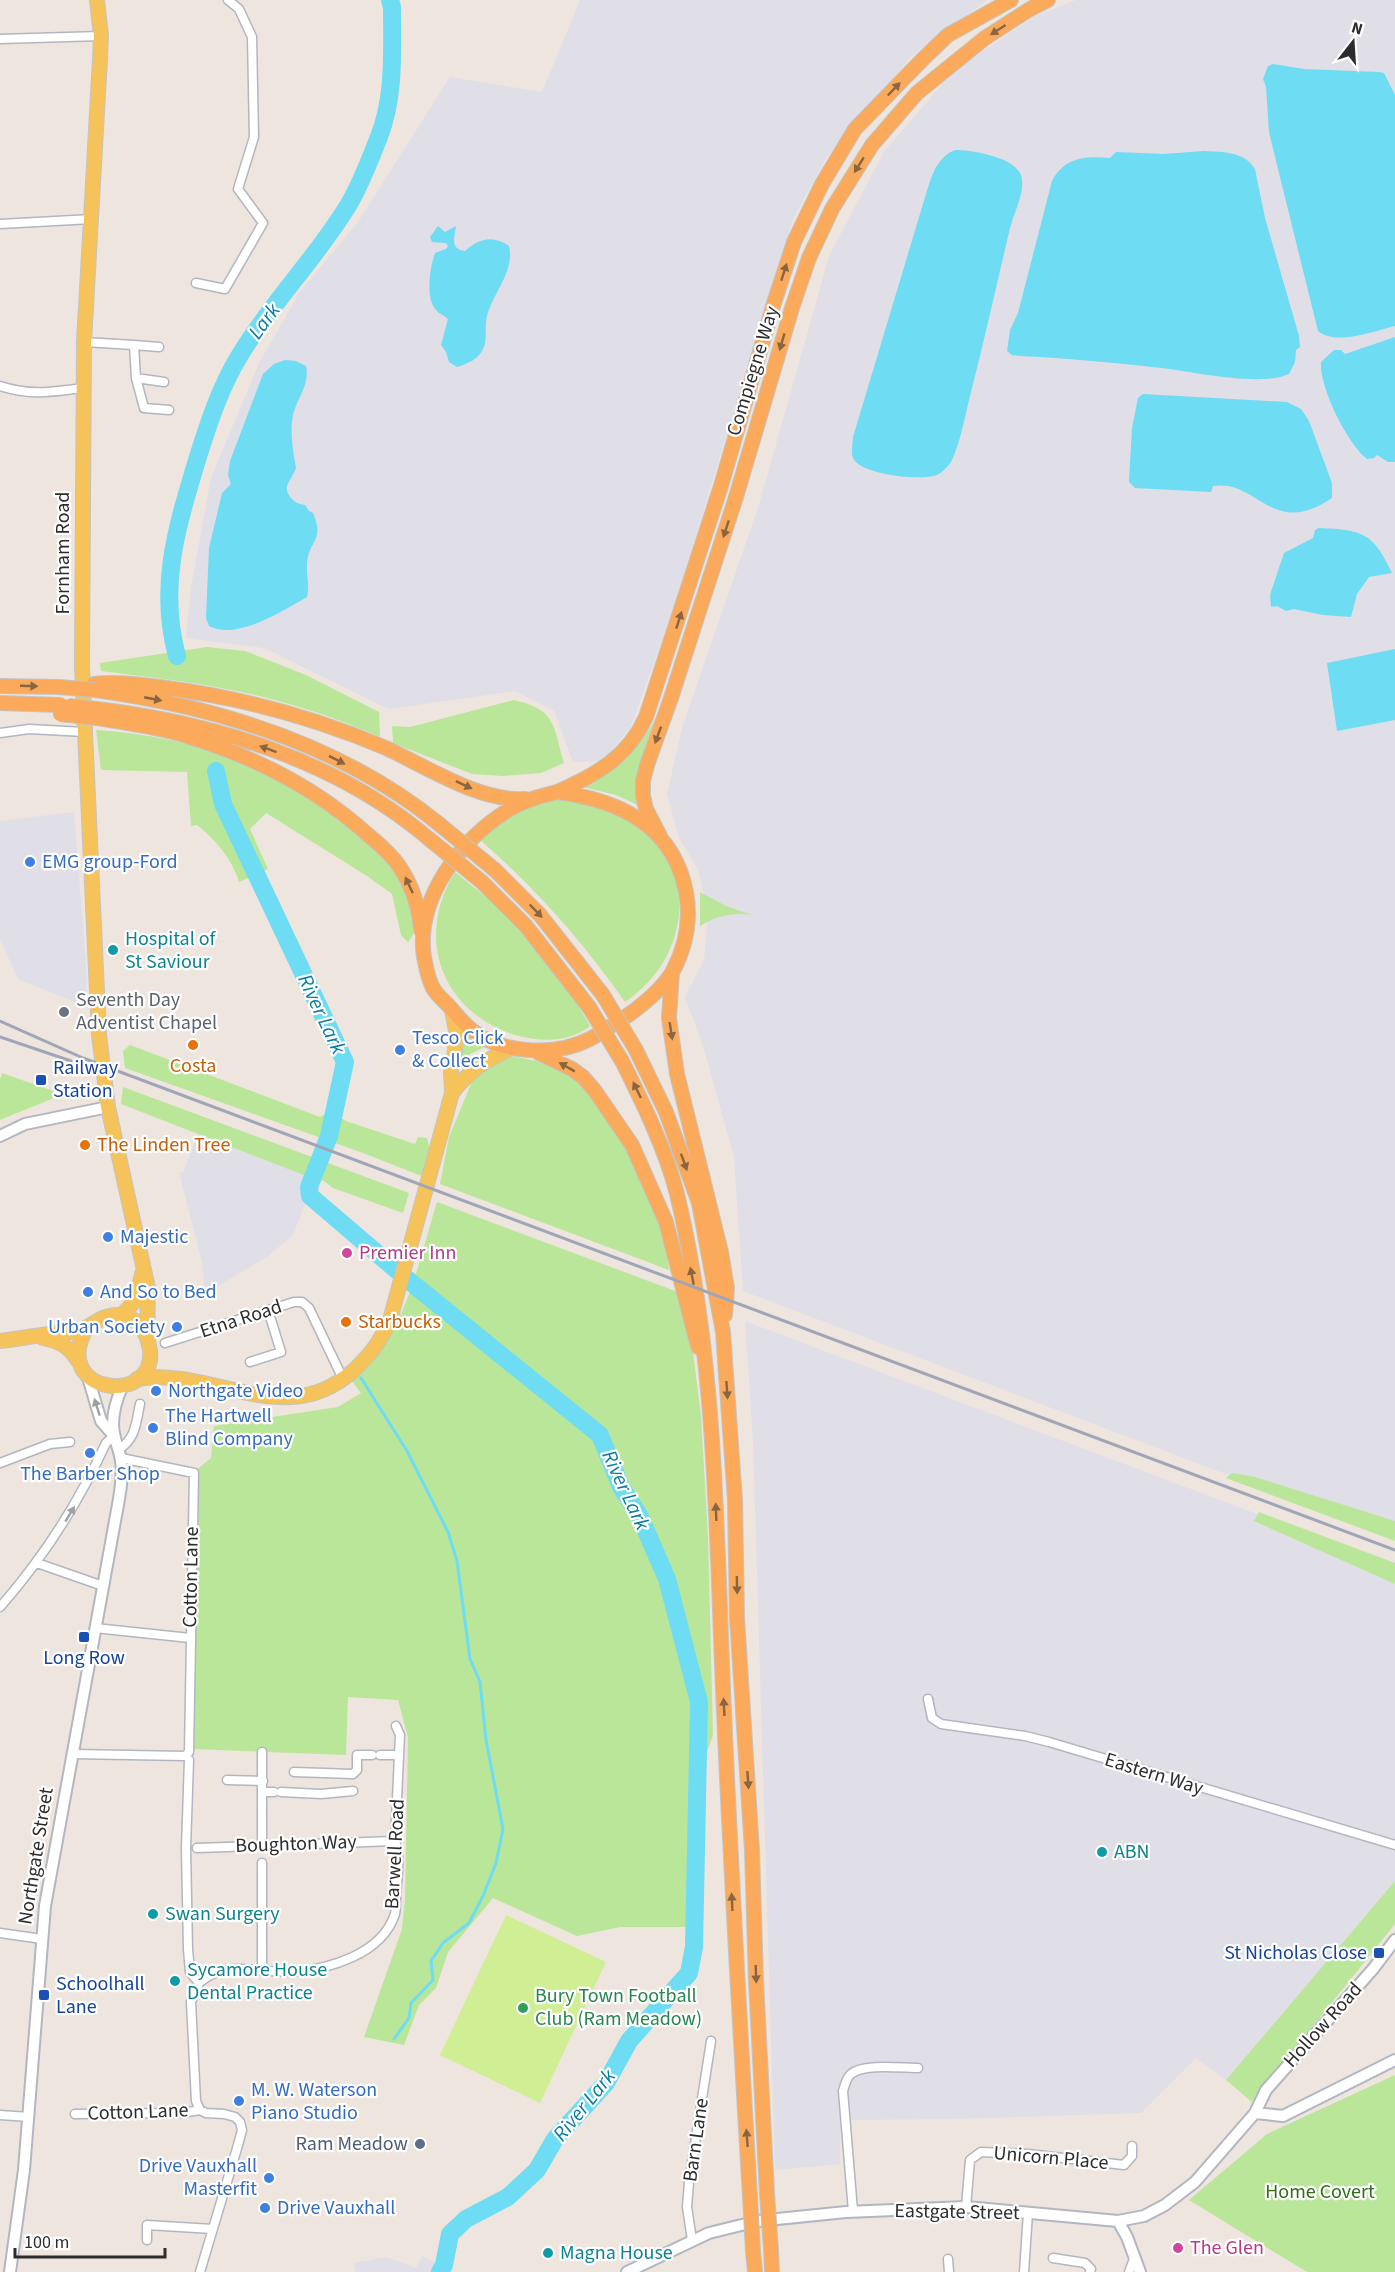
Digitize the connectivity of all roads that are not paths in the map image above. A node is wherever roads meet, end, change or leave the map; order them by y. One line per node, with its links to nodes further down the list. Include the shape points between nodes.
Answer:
1 (97, 0): 5 (main road, Fornham Road)
2 (228, 0): 9 (street, via 239,9 252,37 254,137 238,189 263,223 225,289)
3 (1011, 0): 24 (highway, Compiegne Way, one-way to 3, via 610,764 632,743 646,717 722,486 794,242 822,184 855,129 922,60 948,35)
4 (1048, 0): 26 (highway, Compiegne Way, one-way to 26, via 985,38 917,93 872,145 832,209 809,258 672,698 647,765 643,795)
5 (101, 36): 6 (street); 7 (main road, Fornham Road)
6 (0, 39)
7 (92, 219): 8 (street); 10 (main road, Fornham Road)
8 (0, 224)
9 (196, 283)
10 (84, 342): 11 (street); 16 (main road, Fornham Road)
11 (134, 345): 12 (street); 13 (street)
12 (159, 347)
13 (136, 378): 14 (street); 17 (street, via 144,408)
14 (164, 382)
15 (0, 386): 16 (street, via 34,394)
16 (83, 388): 22 (main road, Fornham Road)
17 (169, 410)
18 (0, 686): 19 (highway, one-way to 19, bridge)
19 (95, 687): 25 (highway, one-way to 25, via 110,682 148,685 246,702 383,747 486,795 514,800); 39 (highway, one-way to 39, bridge, via 181,704 275,733 361,772 414,804 495,870 540,915 603,995 666,1112 699,1203)
20 (0, 703): 21 (highway, bridge, via 31,703)
21 (97, 714): 27 (highway, one-way to 21, via 416,902 398,864 355,823 320,798 271,769 216,746); 48 (highway, one-way to 21, bridge, via 704,1335 677,1192 648,1113 589,1007 526,926 483,882 403,817 310,765 271,749 179,722)
22 (85, 732): 23 (street, via 28,729); 33 (main road, Fornham Road, via 97,1012)
23 (0, 733)
24 (557, 792): 25 (highway); 26 (highway, via 595,798 617,807)
25 (531, 798): 27 (highway, via 486,826 452,864 430,903)
26 (660, 836): 28 (highway, via 677,862 688,900 687,933)
27 (422, 941): 29 (highway, via 433,988)
28 (672, 973): 31 (highway, via 632,1013 589,1040 559,1049); 39 (highway, one-way to 39, via 669,1018 677,1074 722,1252 727,1288)
29 (452, 1010): 30 (highway, via 477,1034); 32 (main road, via 456,1031)
30 (512, 1048): 31 (highway); 32 (main road, via 485,1060)
31 (533, 1050): 48 (highway, one-way to 31, via 666,1222 632,1145 583,1077)
32 (452, 1093): 51 (main road, via 399,1290 381,1341)
33 (108, 1107): 34 (street, via 25,1124); 35 (main road, Fornham Road)
34 (0, 1136)
35 (143, 1269): 37 (main road, via 136,1300); 42 (main road, via 148,1288)
36 (268, 1310): 43 (street, Etna Road); 44 (street); 51 (street, Etna Road, via 294,1302 309,1308)
37 (121, 1316): 38 (main road, via 111,1315); 42 (main road, via 135,1321)
38 (87, 1327): 40 (main road); 47 (main road, via 78,1345)
39 (723, 1332): 107 (highway, one-way to 107, bridge, via 735,1500 737,1618)
40 (32, 1336): 41 (main road); 47 (main road, via 65,1345)
41 (0, 1341)
42 (148, 1343): 49 (main road); 50 (main road, via 147,1367)
43 (165, 1343)
44 (281, 1352): 45 (street); 46 (street)
45 (250, 1362)
46 (286, 1362)
47 (84, 1370): 52 (main road, via 103,1386); 54 (street, Northgate Street, one-way to 47, via 101,1421)
48 (706, 1375): 106 (highway, one-way to 48, bridge, via 733,1919 714,1460)
49 (168, 1376): 50 (main road); 51 (main road, via 268,1397 296,1398 323,1391)
50 (137, 1379): 52 (main road)
51 (343, 1379)
52 (122, 1387): 54 (street, Northgate Street, via 115,1404)
53 (140, 1404): 56 (street, via 132,1437)
54 (114, 1436): 56 (street, Northgate Street); 58 (street, one-way to 54, via 71,1514 106,1443)
55 (70, 1442): 57 (street, via 50,1444)
56 (120, 1454): 59 (street, Northgate Street, via 119,1499); 62 (street, Cotton Lane, via 194,1473)
57 (0, 1463)
58 (38, 1563): 59 (street); 60 (street)
59 (103, 1586): 61 (street, Northgate Street)
60 (0, 1607)
61 (95, 1628): 62 (street); 66 (street, Northgate Street)
62 (190, 1638): 68 (street, Cotton Lane)
63 (928, 1699): 76 (street, Eastern Way, via 932,1718 941,1724 1048,1742)
64 (396, 1726): 67 (street, Barwell Road, via 400,1735)
65 (262, 1752): 71 (street)
66 (72, 1754): 68 (street); 80 (street, Northgate Street)
67 (399, 1755): 69 (street, via 357,1755 357,1770 353,1774); 74 (street, Barwell Road)
68 (188, 1757): 83 (street, Cotton Lane, via 188,1949 190,1972)
69 (294, 1772)
70 (227, 1780): 71 (street)
71 (263, 1781): 73 (street)
72 (353, 1791): 73 (street)
73 (263, 1792): 75 (street)
74 (396, 1841): 75 (street, Boughton Way); 82 (street, Barwell Road, via 395,1914 381,1938 356,1956 324,1968)
75 (262, 1845): 77 (street, Boughton Way)
76 (1395, 1845)
77 (197, 1848)
78 (262, 1863): 82 (street)
79 (0, 1933): 80 (street)
80 (42, 1939): 91 (street, Northgate Street)
81 (1393, 1947): 88 (street, Hollow Road, via 1266,2090)
82 (262, 1971): 83 (street, Barwell Road, via 216,1972)
83 (199, 1983): 87 (street, Cotton Lane, via 191,2002 196,2101)
84 (711, 2041): 99 (street, Barn Lane, via 689,2182 687,2207)
85 (1395, 2060): 88 (street, via 1283,2116)
86 (918, 2068): 94 (street, via 862,2068 846,2081 843,2091)
87 (200, 2110): 89 (street, Cotton Lane); 97 (street, Cotton Lane, via 235,2117 242,2130)
88 (1255, 2113): 96 (street, Eastgate Street, via 1195,2182 1155,2211)
89 (75, 2114)
90 (0, 2115): 91 (street)
91 (29, 2117): 103 (street, Northgate Street)
92 (1132, 2146): 93 (street, Unicorn Place, via 1132,2156 1124,2165 981,2152 970,2160)
93 (966, 2207): 94 (street, Eastgate Street); 95 (street, Eastgate Street)
94 (853, 2211): 99 (street, Eastgate Street, via 758,2221)
95 (1028, 2213): 96 (street, Eastgate Street); 109 (street)
96 (1118, 2221): 102 (street)
97 (213, 2229): 98 (street, via 147,2225); 104 (street, Cotton Lane)
98 (147, 2240)
99 (692, 2240): 105 (street, Eastgate Street)
100 (1053, 2258): 110 (street, via 1085,2263)
101 (948, 2259): 108 (street)
102 (1134, 2259): 111 (street); 112 (street)
103 (10, 2272)
104 (200, 2272)
105 (627, 2272)
106 (755, 2272)
107 (772, 2272)
108 (949, 2272)
109 (1024, 2272)
110 (1090, 2272)
111 (1129, 2272)
112 (1140, 2272)

